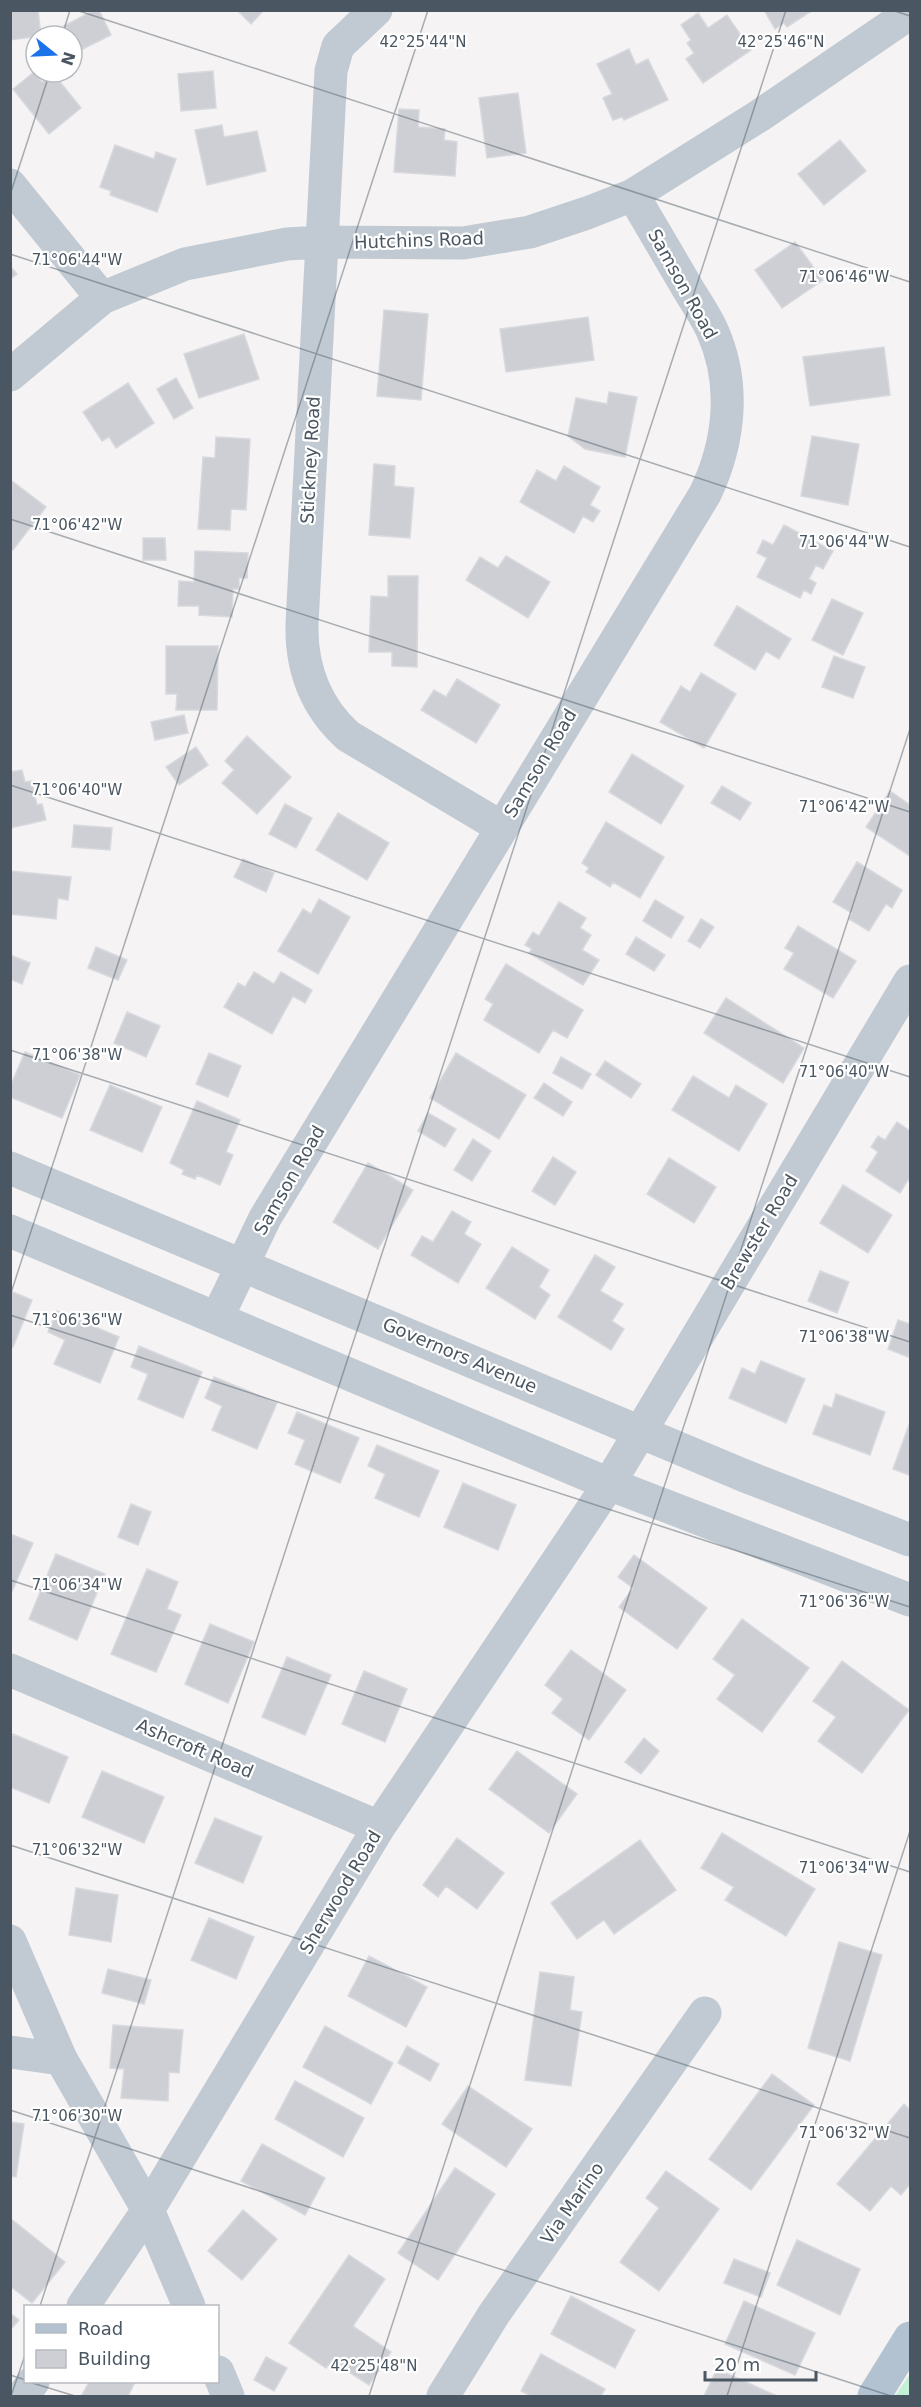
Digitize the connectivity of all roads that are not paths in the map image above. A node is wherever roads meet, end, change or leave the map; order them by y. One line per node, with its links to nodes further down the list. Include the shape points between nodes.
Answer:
1 (376, 10): 5 (street, Stickney Road, via 338,46 333,58)
2 (910, 13): 4 (street, Hutchins Road, via 741,128)
3 (10, 185): 6 (street)
4 (633, 195): 5 (street, Hutchins Road, via 530,232 463,243); 8 (street, Samson Road, via 713,331 727,385 724,441 705,494)
5 (322, 242): 6 (street, Hutchins Road, via 252,250 185,264); 8 (street, Stickney Road, via 302,624 309,679 329,716 348,736)
6 (102, 298): 7 (street, Hutchins Road)
7 (10, 375)
8 (501, 827): 12 (street, Samson Road, via 265,1218)
9 (910, 981): 14 (street, Brewster Road)
10 (10, 1168): 12 (street, Governors Avenue)
11 (10, 1231): 13 (street)
12 (242, 1264): 13 (street, Samson Road); 14 (street, Governors Avenue)
13 (217, 1318): 15 (street)
14 (640, 1431): 15 (street, Brewster Road); 16 (street, Governors Avenue)
15 (609, 1484): 17 (street); 19 (street, Sherwood Road)
16 (910, 1540)
17 (910, 1600)
18 (10, 1670): 19 (street, Ashcroft Road)
19 (379, 1827): 24 (street, Sherwood Road)
20 (10, 1941): 23 (street)
21 (705, 2013): 32 (street, Via Marino, via 494,2314)
22 (10, 2052): 23 (street)
23 (61, 2059): 24 (street)
24 (148, 2210): 25 (street, Sherwood Road); 26 (street)
25 (84, 2305)
26 (188, 2305)
27 (910, 2338): 33 (main road)
28 (219, 2374): 31 (street)
29 (32, 2383): 30 (street)
30 (23, 2397)
31 (228, 2397)
32 (443, 2397)
33 (873, 2397)

